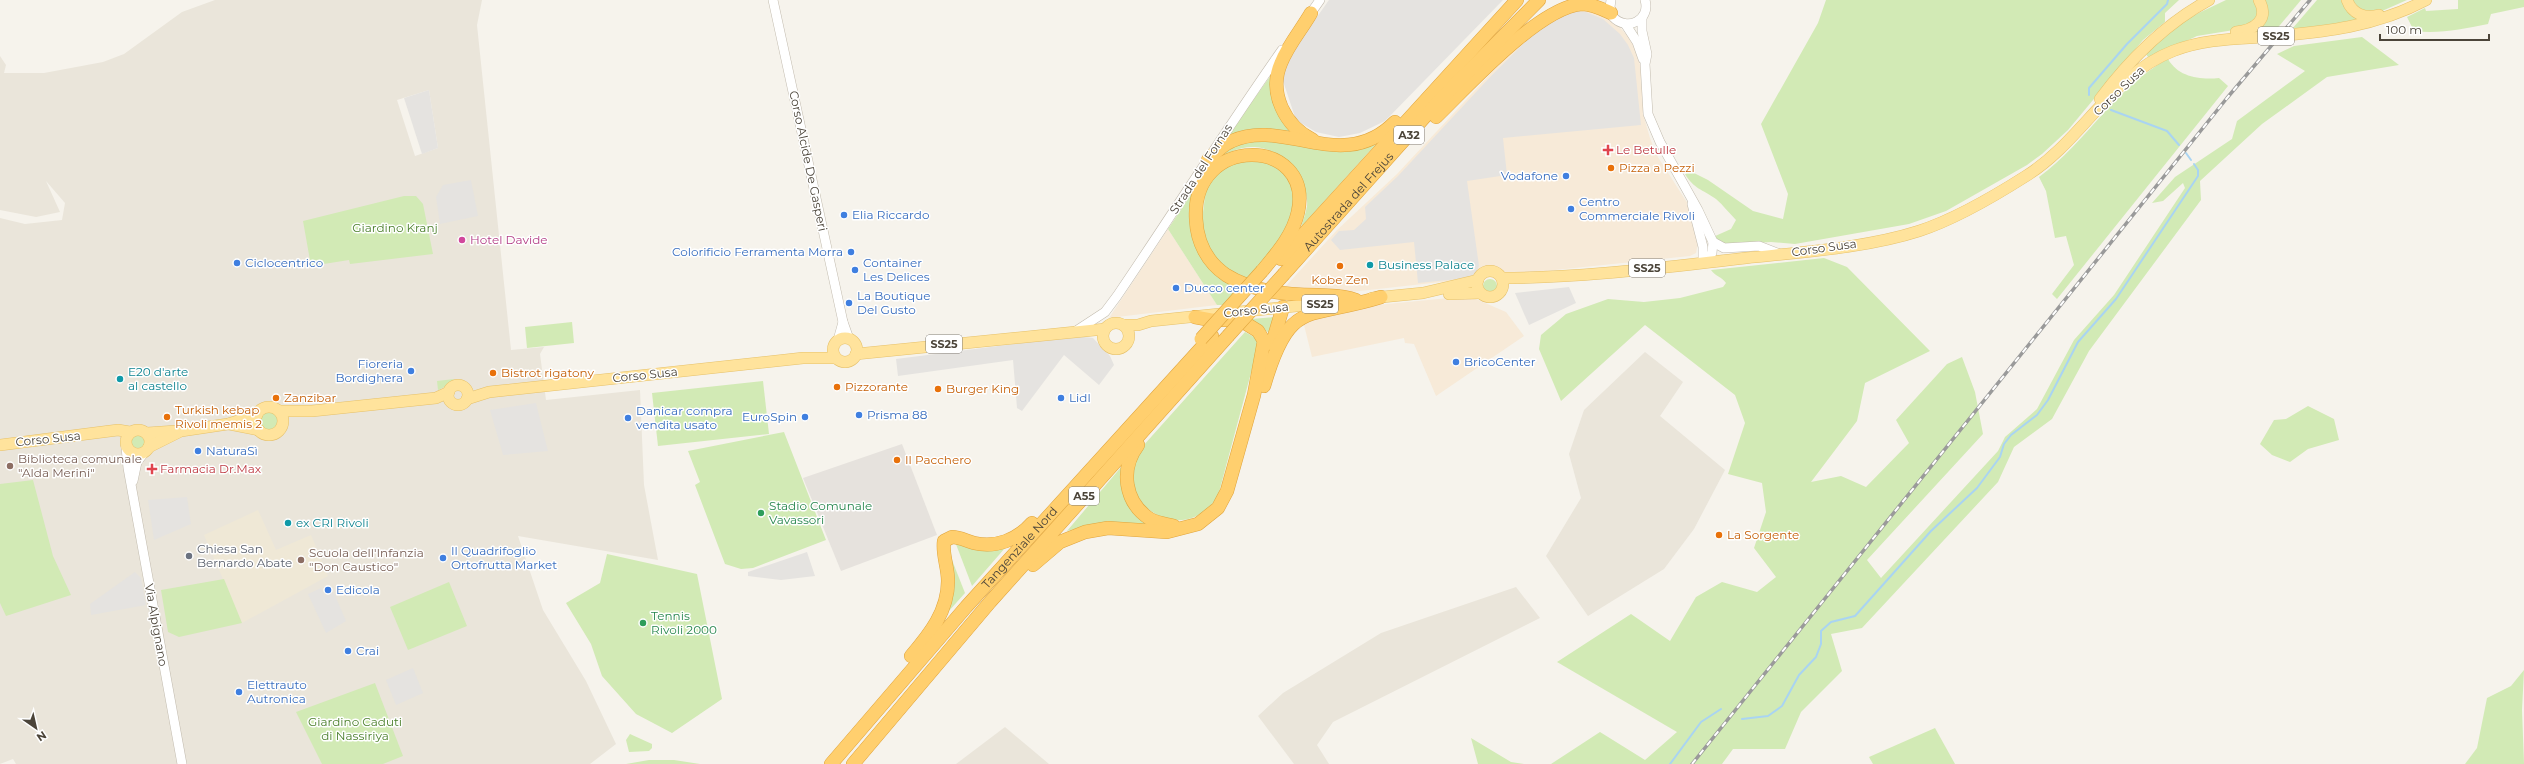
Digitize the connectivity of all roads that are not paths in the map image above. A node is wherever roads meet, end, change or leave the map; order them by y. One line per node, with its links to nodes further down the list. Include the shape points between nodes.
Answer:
1 (773, 0): 37 (street, Corso Alcide De Gasperi)
2 (1320, 0): 14 (street, Strada del Fornas)
3 (1517, 0): 17 (highway, Autostrada del Frejus / A32)
4 (1539, 0): 23 (highway, Autostrada del Frejus / A32, via 1472,67)
5 (1645, 0): 15 (street, via 1646,8)
6 (2209, 0): 13 (main road, Corso Susa / SS25)
7 (2219, 0): 13 (main road, via 2204,8)
8 (2259, 0): 18 (main road, via 2263,17 2256,27 2208,36)
9 (2347, 0): 12 (main road, via 2355,12 2369,17 2398,7)
10 (2426, 0): 12 (main road, Corso Susa / SS25)
11 (1611, 6): 16 (street, via 1617,21); 23 (highway, via 1583,4 1554,12 1535,24 1408,146)
12 (2411, 8): 18 (main road, Corso Susa / SS25, via 2378,21 2343,29 2219,40)
13 (2190, 11): 20 (main road, Corso Susa / SS25, via 2147,44 2111,85)
14 (1311, 13): 21 (highway, via 1280,63 1277,86 1280,106 1290,124 1304,136); 22 (street, Strada del Fornas, via 1236,116)
15 (1642, 18): 16 (street, via 1635,23); 19 (street, via 1647,54)
16 (1626, 24): 19 (street, via 1637,42)
17 (1476, 43): 21 (highway, via 1455,58 1383,133 1354,144); 28 (highway, Autostrada del Frejus / A32)
18 (2188, 46): 20 (main road, Corso Susa / SS25, via 2163,56 2139,70)
19 (1645, 64): 24 (street, via 1646,102 1651,123)
20 (2073, 137): 26 (main road, Corso Susa / SS25, via 2029,174 1930,227 1887,239)
21 (1318, 143): 22 (highway, via 1250,136 1223,146)
22 (1208, 160): 40 (street, Strada del Fornas, via 1110,306)
23 (1386, 161): 43 (highway, Autostrada del Frejus / A32, bridge)
24 (1692, 200): 25 (street); 27 (street)
25 (1713, 242): 26 (street, via 1724,248 1759,246); 27 (street, via 1712,253)
26 (1781, 254): 27 (main road, Corso Susa / SS25)
27 (1703, 263): 30 (main road, Corso Susa / SS25)
28 (1266, 271): 34 (highway, via 1294,224 1299,195 1294,179 1279,162 1268,157 1245,154 1233,157 1211,172 1198,194 1196,228 1203,249 1210,260 1226,275 1246,284 1302,294 1342,295); 44 (highway, Autostrada del Frejus / A32)
29 (1478, 280): 30 (main road, SS25, via 1482,274 1489,271 1497,273); 31 (main road, Corso Susa / SS25); 32 (main road)
30 (1503, 283): 32 (main road, SS25, via 1499,295 1492,298)
31 (1423, 293): 32 (main road, Corso Susa / SS25); 33 (main road, Corso Susa / SS25)
32 (1480, 293)
33 (1381, 297): 34 (main road, Corso Susa / SS25); 61 (highway, via 1318,310 1293,324 1279,342 1260,399)
34 (1356, 300): 35 (main road, Corso Susa / SS25)
35 (1283, 308): 36 (main road, Corso Susa / SS25); 49 (highway)
36 (1195, 316): 39 (main road, Corso Susa / SS25, via 1151,321); 49 (highway, via 1211,320 1240,320 1250,324 1262,335 1263,349)
37 (843, 322): 45 (street, Corso Alcide De Gasperi); 46 (street, Corso Alcide De Gasperi)
38 (1124, 325): 39 (main road, Corso Susa / SS25); 41 (main road, SS25, via 1116,323); 42 (main road)
39 (1138, 326): 42 (main road)
40 (1076, 331): 41 (main road, SS25); 45 (main road, SS25, via 890,350)
41 (1104, 334): 42 (main road, via 1110,348 1117,349 1126,344)
42 (1129, 336)
43 (1228, 336): 47 (highway, Tangenziale Nord / A55)
44 (1207, 338): 63 (highway, Tangenziale Nord / A55)
45 (854, 346): 46 (main road, SS25); 46 (main road, SS25, via 846,362)
46 (835, 349): 48 (main road, Corso Susa / SS25, via 803,358)
47 (1184, 385): 65 (highway, via 1174,404 1134,451 1127,466 1126,476 1131,496 1143,513 1157,522); 66 (highway, Tangenziale Nord / A55)
48 (467, 394): 50 (main road, via 462,386 456,386); 50 (main road, via 459,406)
49 (1254, 395): 61 (highway)
50 (449, 396): 52 (main road)
51 (279, 411): 52 (main road); 53 (main road, via 270,407 261,410); 55 (main road, via 283,417)
52 (312, 411): 55 (main road)
53 (257, 415): 54 (main road); 56 (main road, via 256,423)
54 (228, 424): 56 (main road); 57 (main road)
55 (282, 425): 56 (main road, via 273,434)
56 (259, 430)
57 (180, 431): 58 (main road); 62 (main road)
58 (147, 433): 59 (main road, via 137,429); 62 (main road, via 150,441)
59 (127, 440): 60 (main road, Corso Susa, via 118,430); 62 (main road, via 133,453); 64 (street, Via Alpignano)
60 (0, 445)
61 (1239, 449): 65 (highway, via 1227,492 1218,508 1198,524)
62 (146, 450): 64 (street, Via Alpignano, via 135,468)
63 (1102, 456): 67 (highway, Tangenziale Nord / A55); 67 (highway, via 1074,476 1029,527 1011,539 991,545 958,537 944,541 948,582 943,608 929,635 900,670)
64 (132, 486): 68 (street, Via Alpignano)
65 (1180, 528): 66 (highway, via 1167,532 1097,529 1070,536 1051,548 1014,584)
66 (988, 604): 70 (highway, Tangenziale Nord / A55)
67 (890, 694): 69 (highway, Tangenziale Nord / A55)
68 (182, 764)
69 (831, 764)
70 (853, 764)

